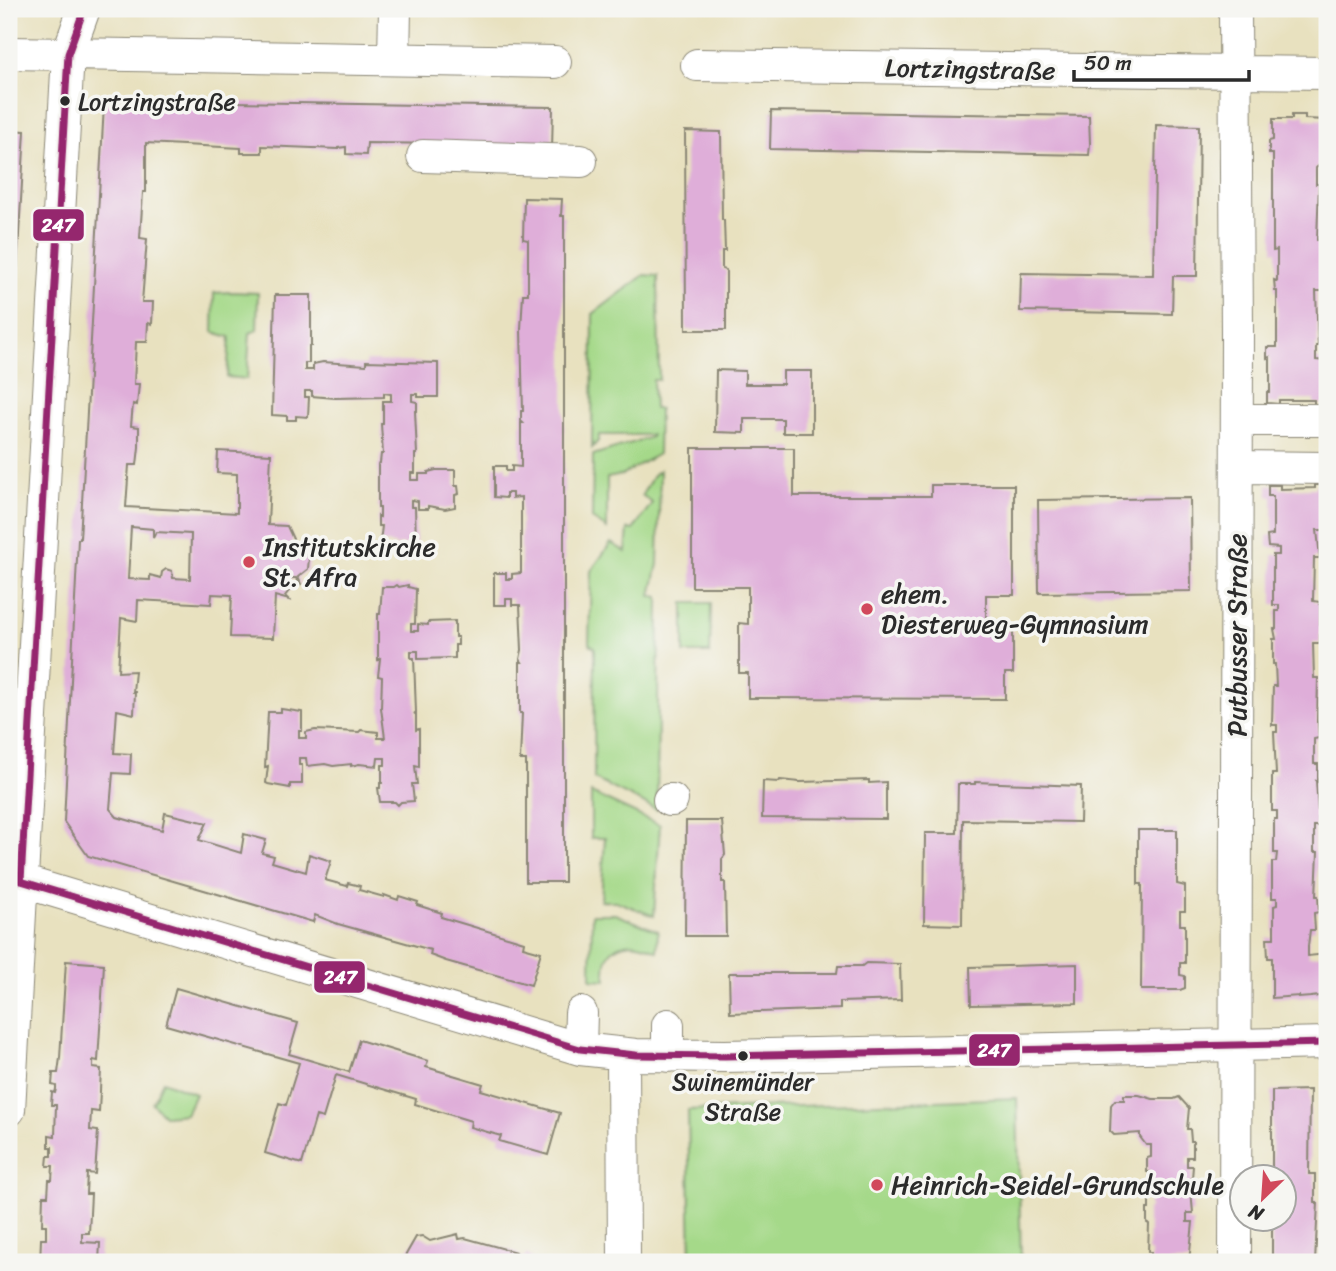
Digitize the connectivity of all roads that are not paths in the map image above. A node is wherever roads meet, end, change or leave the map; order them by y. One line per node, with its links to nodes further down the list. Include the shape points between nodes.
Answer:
1 (84, 9): 5 (street)
2 (395, 9): 6 (street)
3 (1234, 9): 9 (street, Putbusser Straße)
4 (9, 52): 5 (street)
5 (68, 54): 6 (street); 17 (street)
6 (394, 59): 7 (street)
7 (555, 62)
8 (697, 65): 9 (street, Lortzingstraße)
9 (1235, 72): 10 (street, Lortzingstraße); 13 (street, Putbusser Straße)
10 (1327, 73)
11 (423, 156): 12 (street)
12 (581, 161)
13 (1237, 420): 14 (street); 15 (street, Putbusser Straße)
14 (1327, 420)
15 (1237, 467): 16 (street); 21 (street, Putbusser Straße)
16 (1327, 468)
17 (13, 879): 22 (street); 25 (street)
18 (581, 1013): 22 (street)
19 (668, 1025): 24 (street)
20 (1327, 1043): 21 (street)
21 (1236, 1046): 24 (street); 27 (street, Putbusser Straße)
22 (580, 1049): 23 (street)
23 (623, 1054): 24 (street); 26 (street)
24 (668, 1056)
25 (9, 1110)
26 (624, 1262)
27 (1235, 1262)

